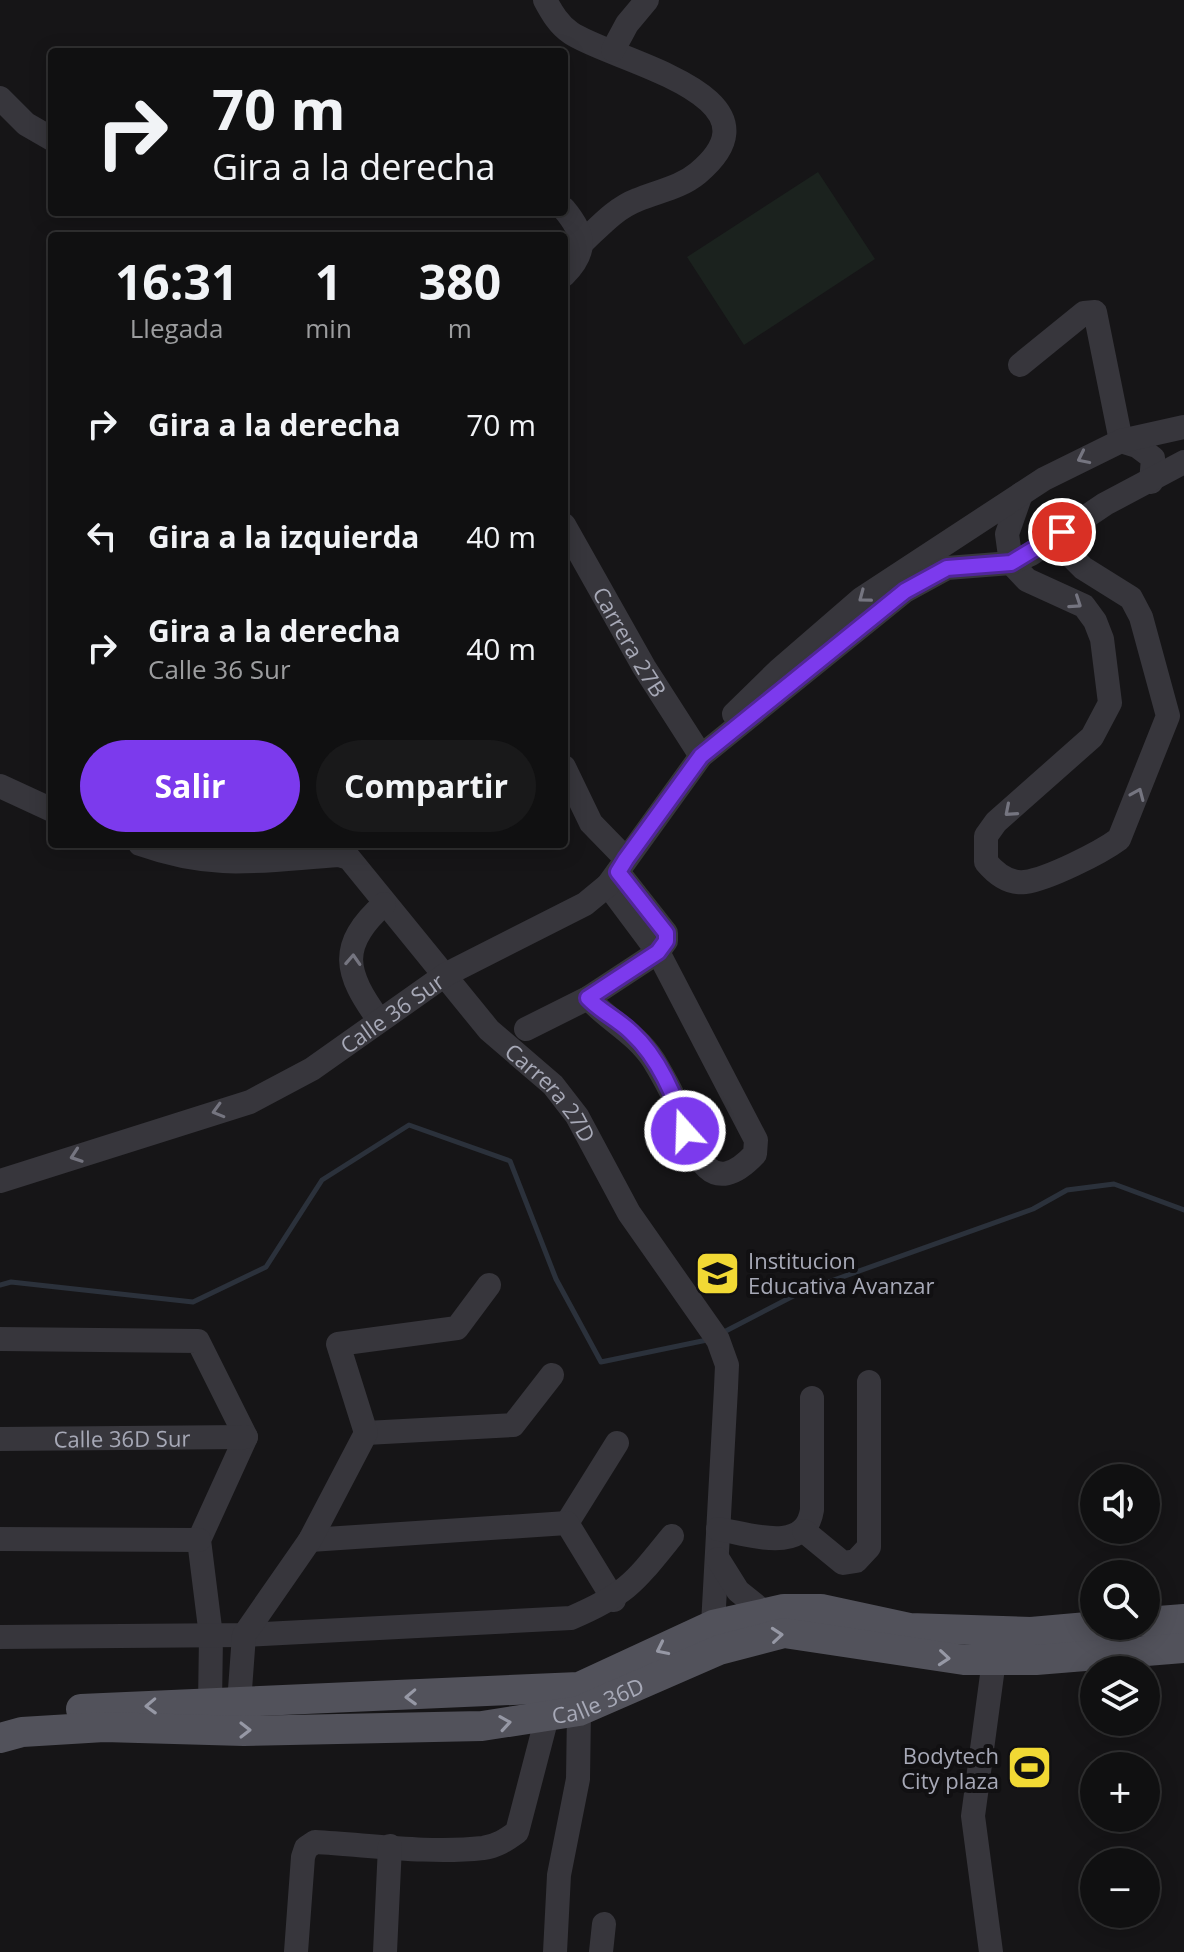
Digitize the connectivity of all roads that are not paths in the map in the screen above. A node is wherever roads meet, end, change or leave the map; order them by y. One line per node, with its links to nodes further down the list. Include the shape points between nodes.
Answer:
1 (545, 0): 3 (street, via 574,35)
2 (647, 0): 3 (street)
3 (613, 50): 7 (street, via 696,91 717,109 724,128 720,145 699,172 635,200)
4 (0, 98): 5 (street)
5 (48, 137)
6 (568, 214): 7 (street)
7 (584, 241): 8 (street, via 582,253)
8 (568, 270)
9 (1020, 365): 11 (street, via 1084,313 1095,312)
10 (1184, 427): 11 (street, Calle 36 Sur)
11 (1121, 441): 13 (street, via 1153,458); 14 (street, Calle 36 Sur, one-way to 14)
12 (1184, 462): 13 (street)
13 (1151, 482): 16 (street)
14 (1021, 494): 17 (street, via 1007,534); 18 (street, Calle 36 Sur, one-way to 18, via 903,569 825,628 737,709)
15 (568, 532): 18 (street, Carrera 27B, via 644,667)
16 (1062, 532): 17 (street); 17 (street, one-way to 16, via 1027,580 1084,606 1102,639 1110,703 1092,737 986,836 986,862 1004,878 1025,882 1119,839 1168,716 1131,598 1083,568)
17 (1011, 563): 18 (street, Calle 36 Sur, via 966,564 925,578)
18 (708, 749): 23 (street, Calle 36 Sur)
19 (568, 775): 23 (street)
20 (0, 786): 21 (street)
21 (48, 808)
22 (154, 848): 24 (street, Carrera 27D, via 202,862 238,864 339,855 349,858)
23 (617, 872): 25 (street); 26 (street, Calle 36 Sur, via 559,919)
24 (384, 904): 26 (street, Carrera 27D); 28 (street, one-way to 24, via 357,989 352,954 365,921)
25 (658, 952): 27 (street); 27 (street, via 756,1140 755,1154 744,1166 717,1174 704,1167 653,1059 632,1033)
26 (445, 975): 28 (street, Calle 36 Sur); 41 (street, Carrera 27D, via 489,1030 553,1085 577,1116 629,1213 724,1350)
27 (588, 998): 29 (street)
28 (379, 1020): 30 (street, Calle 36 Sur, one-way to 30, via 285,1086 250,1102)
29 (526, 1029)
30 (0, 1181)
31 (489, 1285): 36 (street, via 457,1328 338,1344)
32 (0, 1339): 37 (street, via 198,1341)
33 (552, 1375): 36 (street, via 513,1425)
34 (869, 1382): 42 (street, via 869,1547 856,1561 843,1563)
35 (812, 1398): 42 (street, via 812,1510)
36 (366, 1433): 46 (street)
37 (246, 1437): 38 (street, Calle 36D Sur); 45 (street)
38 (0, 1439)
39 (617, 1443): 40 (street)
40 (567, 1523): 46 (street); 48 (street)
41 (718, 1529): 42 (street, via 780,1539); 47 (street, Carrera 27D)
42 (804, 1531)
43 (672, 1536): 48 (street)
44 (0, 1539): 45 (street)
45 (199, 1540): 55 (street)
46 (310, 1540): 54 (street)
47 (718, 1559): 49 (street, via 745,1599); 52 (street, Carrera 27D)
48 (614, 1600): 54 (street, via 571,1618)
49 (764, 1612): 52 (main road, Calle 36D); 53 (main road, Calle 36D, via 821,1609 909,1628 1031,1632)
50 (1184, 1619): 51 (main road)
51 (1160, 1621)
52 (713, 1625): 59 (main road, Calle 36D, one-way to 59, via 579,1687)
53 (1080, 1628)
54 (244, 1635): 55 (street); 59 (street)
55 (211, 1636): 56 (street); 59 (street)
56 (0, 1637)
57 (1184, 1648): 58 (main road, Calle 36D)
58 (994, 1660): 60 (main road, Calle 36D, one-way to 58, via 719,1650 784,1633 939,1658); 70 (street, via 973,1816)
59 (232, 1703): 61 (main road, Calle 36D, one-way to 61)
60 (579, 1711): 62 (main road, Calle 36D); 68 (street, via 578,1779 559,1875)
61 (0, 1717)
62 (547, 1717): 63 (main road, Calle 36D, one-way to 62, via 104,1727 244,1731 482,1726); 64 (street, via 517,1832 484,1848)
63 (0, 1738)
64 (390, 1846): 66 (street, via 315,1842 306,1848); 67 (street)
65 (604, 1924): 69 (street)
66 (296, 1952)
67 (385, 1952)
68 (555, 1952)
69 (601, 1952)
70 (991, 1952)

